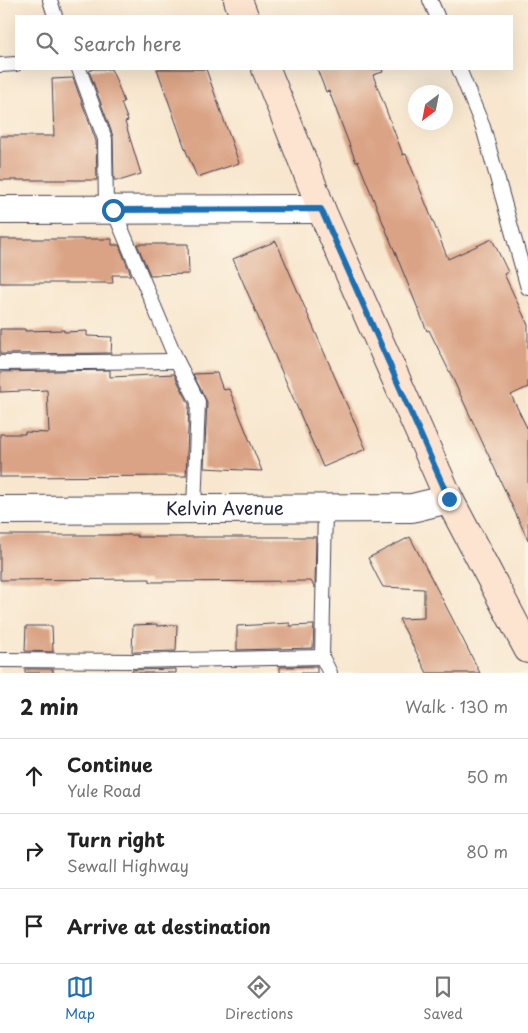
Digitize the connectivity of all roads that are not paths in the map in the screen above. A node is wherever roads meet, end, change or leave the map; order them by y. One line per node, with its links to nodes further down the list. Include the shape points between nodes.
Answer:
1 (50, 0): 4 (lane)
2 (238, 0): 5 (street)
3 (430, 0): 6 (lane)
4 (55, 15)
5 (244, 15)
6 (437, 15)
7 (15, 64): 8 (lane)
8 (0, 65)
9 (78, 70): 12 (lane, via 105,139)
10 (266, 70): 13 (street)
11 (459, 70): 15 (lane, via 483,127)
12 (110, 209): 13 (street); 14 (street); 16 (lane)
13 (321, 209): 18 (street)
14 (0, 210)
15 (528, 288)
16 (176, 361): 17 (lane); 20 (lane, via 198,402)
17 (0, 364)
18 (449, 499): 19 (street, Kelvin Avenue, via 412,508); 22 (street)
19 (325, 508): 20 (street, Kelvin Avenue); 23 (lane)
20 (194, 509): 21 (street, Kelvin Avenue)
21 (0, 510)
22 (528, 649)
23 (322, 657): 24 (lane); 25 (lane)
24 (0, 660)
25 (330, 673)

